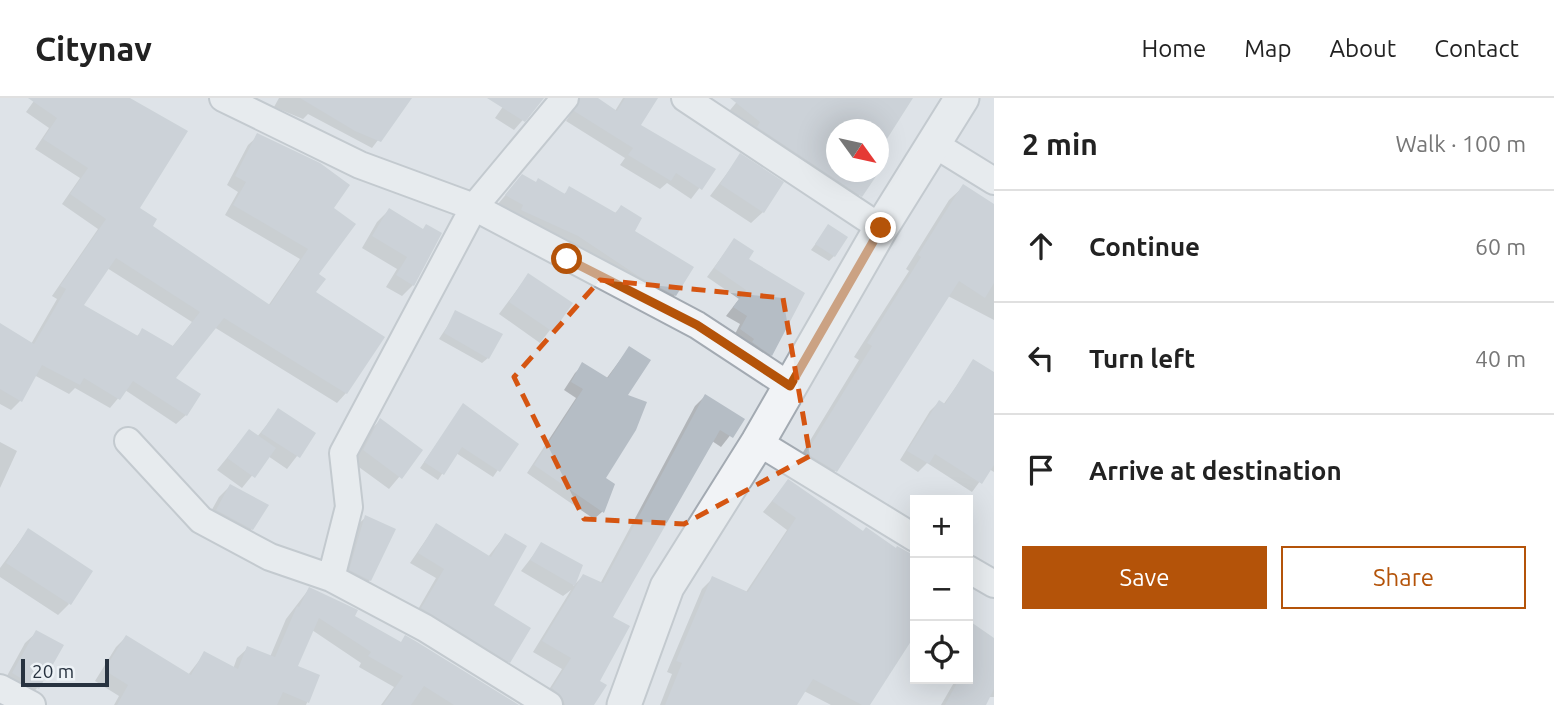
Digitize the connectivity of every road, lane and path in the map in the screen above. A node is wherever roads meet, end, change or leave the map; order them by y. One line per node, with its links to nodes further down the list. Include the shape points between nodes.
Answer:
1 (223, 98): 7 (street, via 360,164)
2 (565, 98): 7 (street)
3 (685, 98): 8 (street)
4 (962, 98): 5 (street)
5 (934, 144): 6 (street); 8 (street)
6 (994, 181)
7 (474, 207): 9 (street, via 697,325); 14 (street, via 343,453 349,508)
8 (881, 228): 9 (street)
9 (790, 386): 11 (street)
10 (128, 441): 14 (street, via 201,520 270,557)
11 (758, 442): 12 (street); 19 (street, via 667,587)
12 (910, 535)
13 (973, 572): 15 (street)
14 (331, 578): 18 (street, via 425,628)
15 (994, 584)
16 (0, 688): 17 (street)
17 (32, 705)
18 (549, 705)
19 (624, 705)

